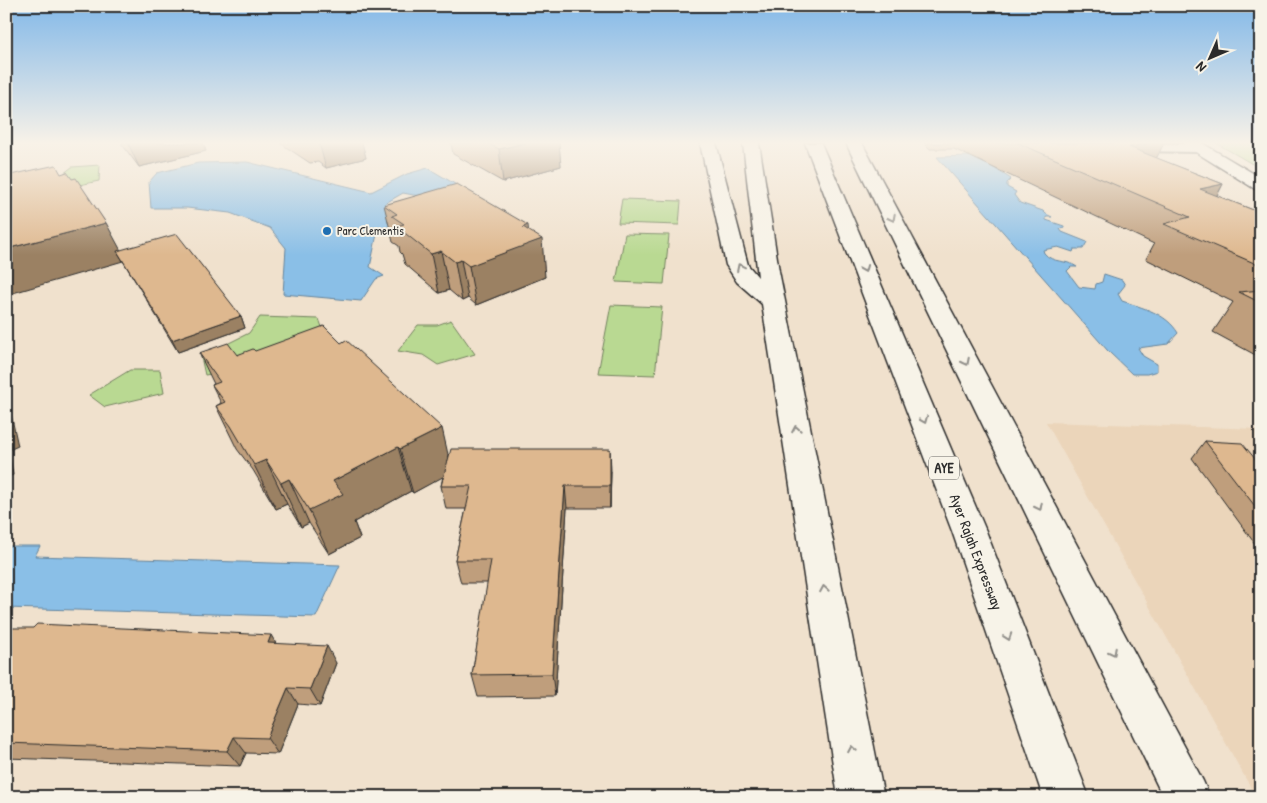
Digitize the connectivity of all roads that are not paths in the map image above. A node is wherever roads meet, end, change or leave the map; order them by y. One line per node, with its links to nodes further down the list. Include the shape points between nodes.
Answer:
1 (715, 180): 5 (main road, one-way to 1, via 745,277 738,266)
2 (756, 180): 5 (main road)
3 (828, 180): 7 (main road, Ayer Rajah Expressway / AYE, one-way to 7, via 969,532)
4 (873, 180): 8 (main road, one-way to 8)
5 (773, 301): 6 (main road, one-way to 5)
6 (861, 797)
7 (1066, 797)
8 (1188, 797)

